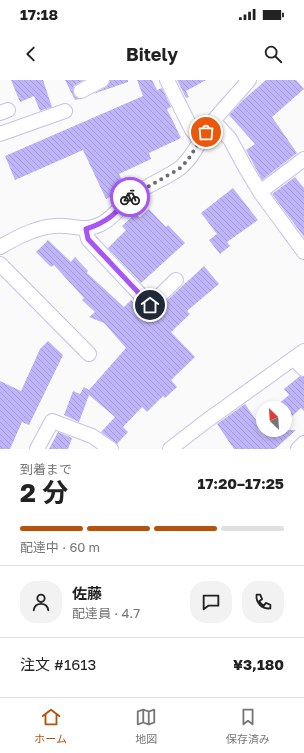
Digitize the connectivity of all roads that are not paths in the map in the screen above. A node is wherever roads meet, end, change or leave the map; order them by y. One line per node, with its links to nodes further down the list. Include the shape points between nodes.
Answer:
1 (102, 80): 4 (street)
2 (167, 80): 8 (street, via 192,130)
3 (249, 80): 6 (street)
4 (81, 91)
5 (65, 111): 7 (street)
6 (211, 124): 8 (street); 10 (street, via 218,126 230,139)
7 (0, 134)
8 (200, 140): 11 (street, via 179,169 134,194 106,221)
9 (304, 159): 10 (street)
10 (260, 192): 13 (street)
11 (86, 229): 12 (street, via 49,227 20,236); 15 (street, via 88,239 150,305)
12 (0, 247)
13 (304, 252)
14 (0, 264): 16 (street)
15 (176, 280)
16 (89, 354)
17 (300, 354): 18 (street, via 300,364); 22 (street)
18 (304, 369)
19 (304, 443): 23 (street)
20 (37, 449): 21 (street, via 52,421 92,436)
21 (111, 449)
22 (170, 449)
23 (298, 449)

